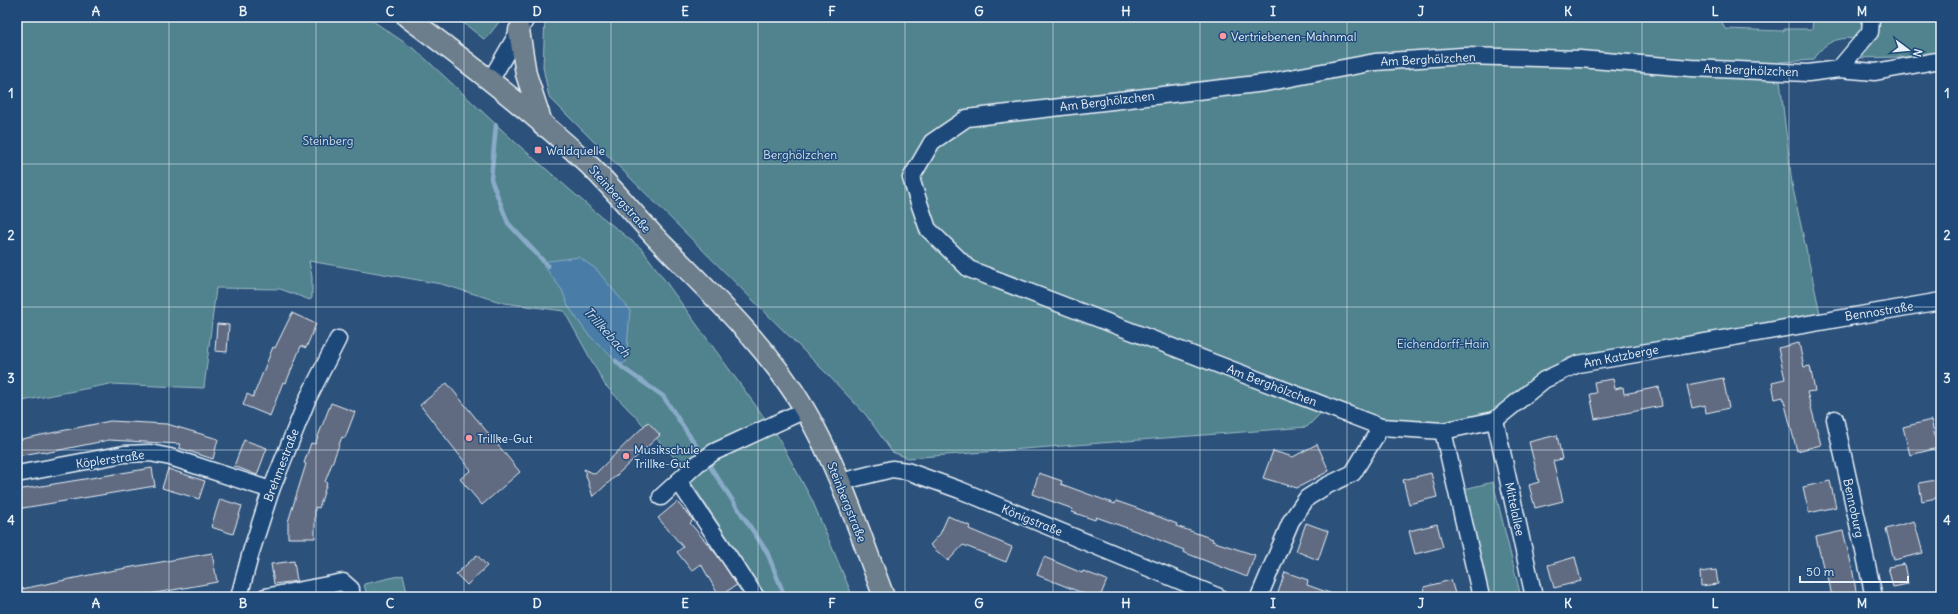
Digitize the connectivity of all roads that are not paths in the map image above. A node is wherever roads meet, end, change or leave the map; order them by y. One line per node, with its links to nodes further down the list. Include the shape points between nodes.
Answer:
1 (407, 17): 6 (main road, Steinbergstraße)
2 (1869, 17): 5 (street, via 1870,32)
3 (523, 24): 6 (street); 7 (main road, via 526,74)
4 (1941, 60): 5 (street, Am Berghölzchen, via 1875,72)
5 (1839, 69): 14 (street, Am Berghölzchen, via 1779,72 1580,59 1463,56 1376,62 1266,83 967,118 932,142 912,178 914,192 928,229 969,269)
6 (490, 80): 7 (main road, Steinbergstraße)
7 (543, 126): 11 (main road, Steinbergstraße, via 587,163 732,316 785,379)
8 (1941, 301): 9 (street, Bennostraße)
9 (1816, 322): 13 (street, Am Katzberge, via 1578,364 1544,380)
10 (338, 340): 19 (street, Brehmestraße, via 308,398)
11 (805, 410): 17 (street, via 714,452); 18 (main road, Steinbergstraße)
12 (1835, 419): 30 (street, Bennoburg)
13 (1496, 420): 15 (street, Am Katzberge); 29 (street, Mittelallee)
14 (1381, 427): 15 (street, Am Berghölzchen); 27 (street, via 1353,473 1307,498 1291,521)
15 (1443, 431): 28 (street)
16 (17, 474): 19 (street, Köplerstraße, via 124,454 150,454 170,457)
17 (679, 482): 20 (street); 24 (street)
18 (840, 482): 25 (main road, Steinbergstraße); 26 (street, Königstraße, via 892,469 907,471 960,490)
19 (271, 490): 21 (street, Brehmestraße)
20 (662, 497)
21 (239, 597)
22 (265, 597): 23 (street, via 343,582 351,589)
23 (351, 597)
24 (756, 597)
25 (884, 597)
26 (1219, 597)
27 (1259, 597)
28 (1481, 597)
29 (1534, 597)
30 (1874, 597)

